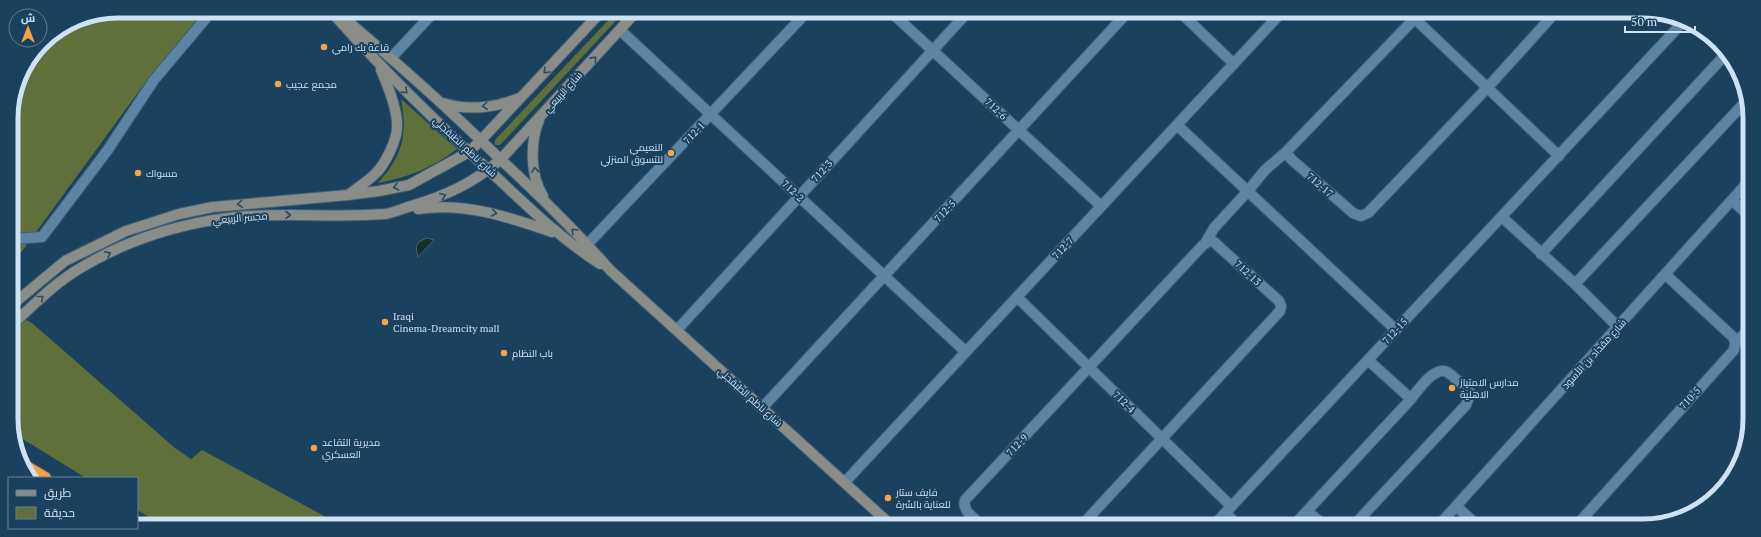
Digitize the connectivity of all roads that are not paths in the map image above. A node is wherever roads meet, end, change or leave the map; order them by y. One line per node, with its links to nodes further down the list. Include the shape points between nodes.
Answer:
1 (206, 18): 48 (street, via 154,80 107,151 42,237)
2 (336, 18): 22 (main road, شارع ناظم الطبقجلي)
3 (344, 18): 19 (main road, شارع ناظم الطبقجلي)
4 (428, 18): 19 (street)
5 (594, 18): 24 (main road, one-way to 24)
6 (631, 18): 17 (main road, شارع الربيعي)
7 (801, 18): 27 (street, 712-1)
8 (897, 18): 18 (street, 712-6)
9 (963, 18): 18 (street, 712-3)
10 (1123, 18): 30 (street, 712-5)
11 (1185, 18): 21 (street)
12 (1276, 18): 21 (street, 712-7)
13 (1413, 18): 33 (street)
14 (1417, 18): 23 (street)
15 (1550, 18): 23 (street)
16 (1680, 25): 34 (street, 712-15)
17 (620, 30): 27 (street, 712-2); 28 (main road, شارع الربيعي, one-way to 17)
18 (933, 51): 30 (street, 712-6); 40 (street, 712-3)
19 (391, 58): 25 (main road, شارع ناظم الطبقجلي)
20 (1723, 58): 51 (street)
21 (1234, 64): 29 (street, 712-7)
22 (379, 65): 32 (main road, شارع ناظم الطبقجلي, one-way to 32); 39 (main road, via 389,87 398,127 386,159 379,169)
23 (1488, 87): 33 (street, 712-17, via 1368,213 1361,216 1353,214); 34 (street)
24 (523, 96): 25 (main road, one-way to 25, via 508,103 481,107 455,106); 31 (main road)
25 (442, 102): 31 (main road, شارع ناظم الطبقجلي)
26 (1742, 105): 54 (street)
27 (711, 115): 40 (street, 712-2); 50 (street, 712-1)
28 (540, 118): 35 (main road, شارع الربيعي); 42 (main road, one-way to 28, via 535,177 534,134)
29 (1177, 125): 38 (street); 43 (street, 712-7)
30 (1019, 130): 43 (street, 712-6); 53 (street, 712-5)
31 (481, 140): 32 (main road); 35 (main road, شارع ناظم الطبقجلي)
32 (469, 152): 36 (main road, شارع ناظم الطبقجلي); 39 (main road, مجسر الربيعي, one-way to 39, via 409,185)
33 (1286, 152): 38 (street, via 1265,170)
34 (1559, 156): 46 (street, 712-15)
35 (501, 159): 36 (main road, شارع الربيعي); 42 (main road, شارع ناظم الطبقجلي)
36 (488, 170): 45 (main road, مجسر الربيعي, one-way to 36, via 455,191); 47 (main road, شارع ناظم الطبقجلي)
37 (1743, 188): 41 (street, شارع مقداد بن الأسود)
38 (1248, 191): 49 (street, via 1214,228); 60 (street)
39 (348, 195): 56 (main road, مجسر الربيعي, one-way to 56, via 213,207 180,214 126,231 66,262)
40 (799, 197): 53 (street, 712-2); 59 (street, 712-3)
41 (1732, 200): 44 (street); 52 (street, شارع مقداد بن الأسود)
42 (550, 206): 50 (main road, شارع ناظم الطبقجلي, one-way to 42)
43 (1101, 206): 55 (street, 712-7)
44 (1743, 210)
45 (386, 214): 47 (main road, one-way to 47, via 424,208 472,209 497,213); 57 (main road, مجسر الربيعي, one-way to 45, via 74,272 140,239 173,229 236,217)
46 (1502, 217): 51 (street); 60 (street, 712-15)
47 (557, 233): 50 (main road, شارع ناظم الطبقجلي)
48 (18, 238)
49 (1206, 242): 65 (street); 68 (street, 712-13, via 1218,244 1279,301 1280,311)
50 (584, 248): 59 (main road, شارع ناظم الطبقجلي)
51 (1541, 254): 54 (street)
52 (1665, 274): 58 (street, شارع مقداد بن الأسود); 62 (street, via 1734,338)
53 (884, 276): 63 (street, 712-2); 67 (street, 712-5)
54 (1575, 284): 58 (street)
55 (1017, 297): 63 (street, 712-7); 65 (street, 712-4)
56 (18, 300)
57 (18, 320)
58 (1618, 327): 72 (street, شارع مقداد بن الأسود)
59 (677, 330): 67 (main road, شارع ناظم الطبقجلي)
60 (1396, 330): 64 (street, 712-15)
61 (1743, 335): 62 (street, 710-5)
62 (1735, 344): 85 (street, 710-5, via 1734,350)
63 (966, 352): 71 (street, 712-7)
64 (1368, 360): 66 (street); 73 (street, 712-15)
65 (1089, 368): 68 (street, 712-4); 76 (street, 712-9, via 965,500 966,510)
66 (1411, 399): 74 (street); 82 (street, via 1433,373 1439,371 1446,372 1468,391 1469,397 1466,405)
67 (762, 408): 71 (main road, شارع ناظم الطبقجلي)
68 (1162, 439): 73 (street, 712-4); 77 (street, 712-13)
69 (33, 471): 70 (highway)
70 (43, 477)
71 (845, 482): 75 (main road, شارع ناظم الطبقجلي)
72 (1457, 507): 83 (street, شارع مقداد بن الأسود); 84 (street)
73 (1228, 510): 78 (street, 712-15); 79 (street, 712-4)
74 (1307, 511): 80 (street); 81 (street)
75 (885, 519)
76 (976, 519)
77 (1088, 519)
78 (1220, 519)
79 (1234, 519)
80 (1300, 519)
81 (1317, 519)
82 (1360, 519)
83 (1445, 519)
84 (1470, 519)
85 (1582, 519)

